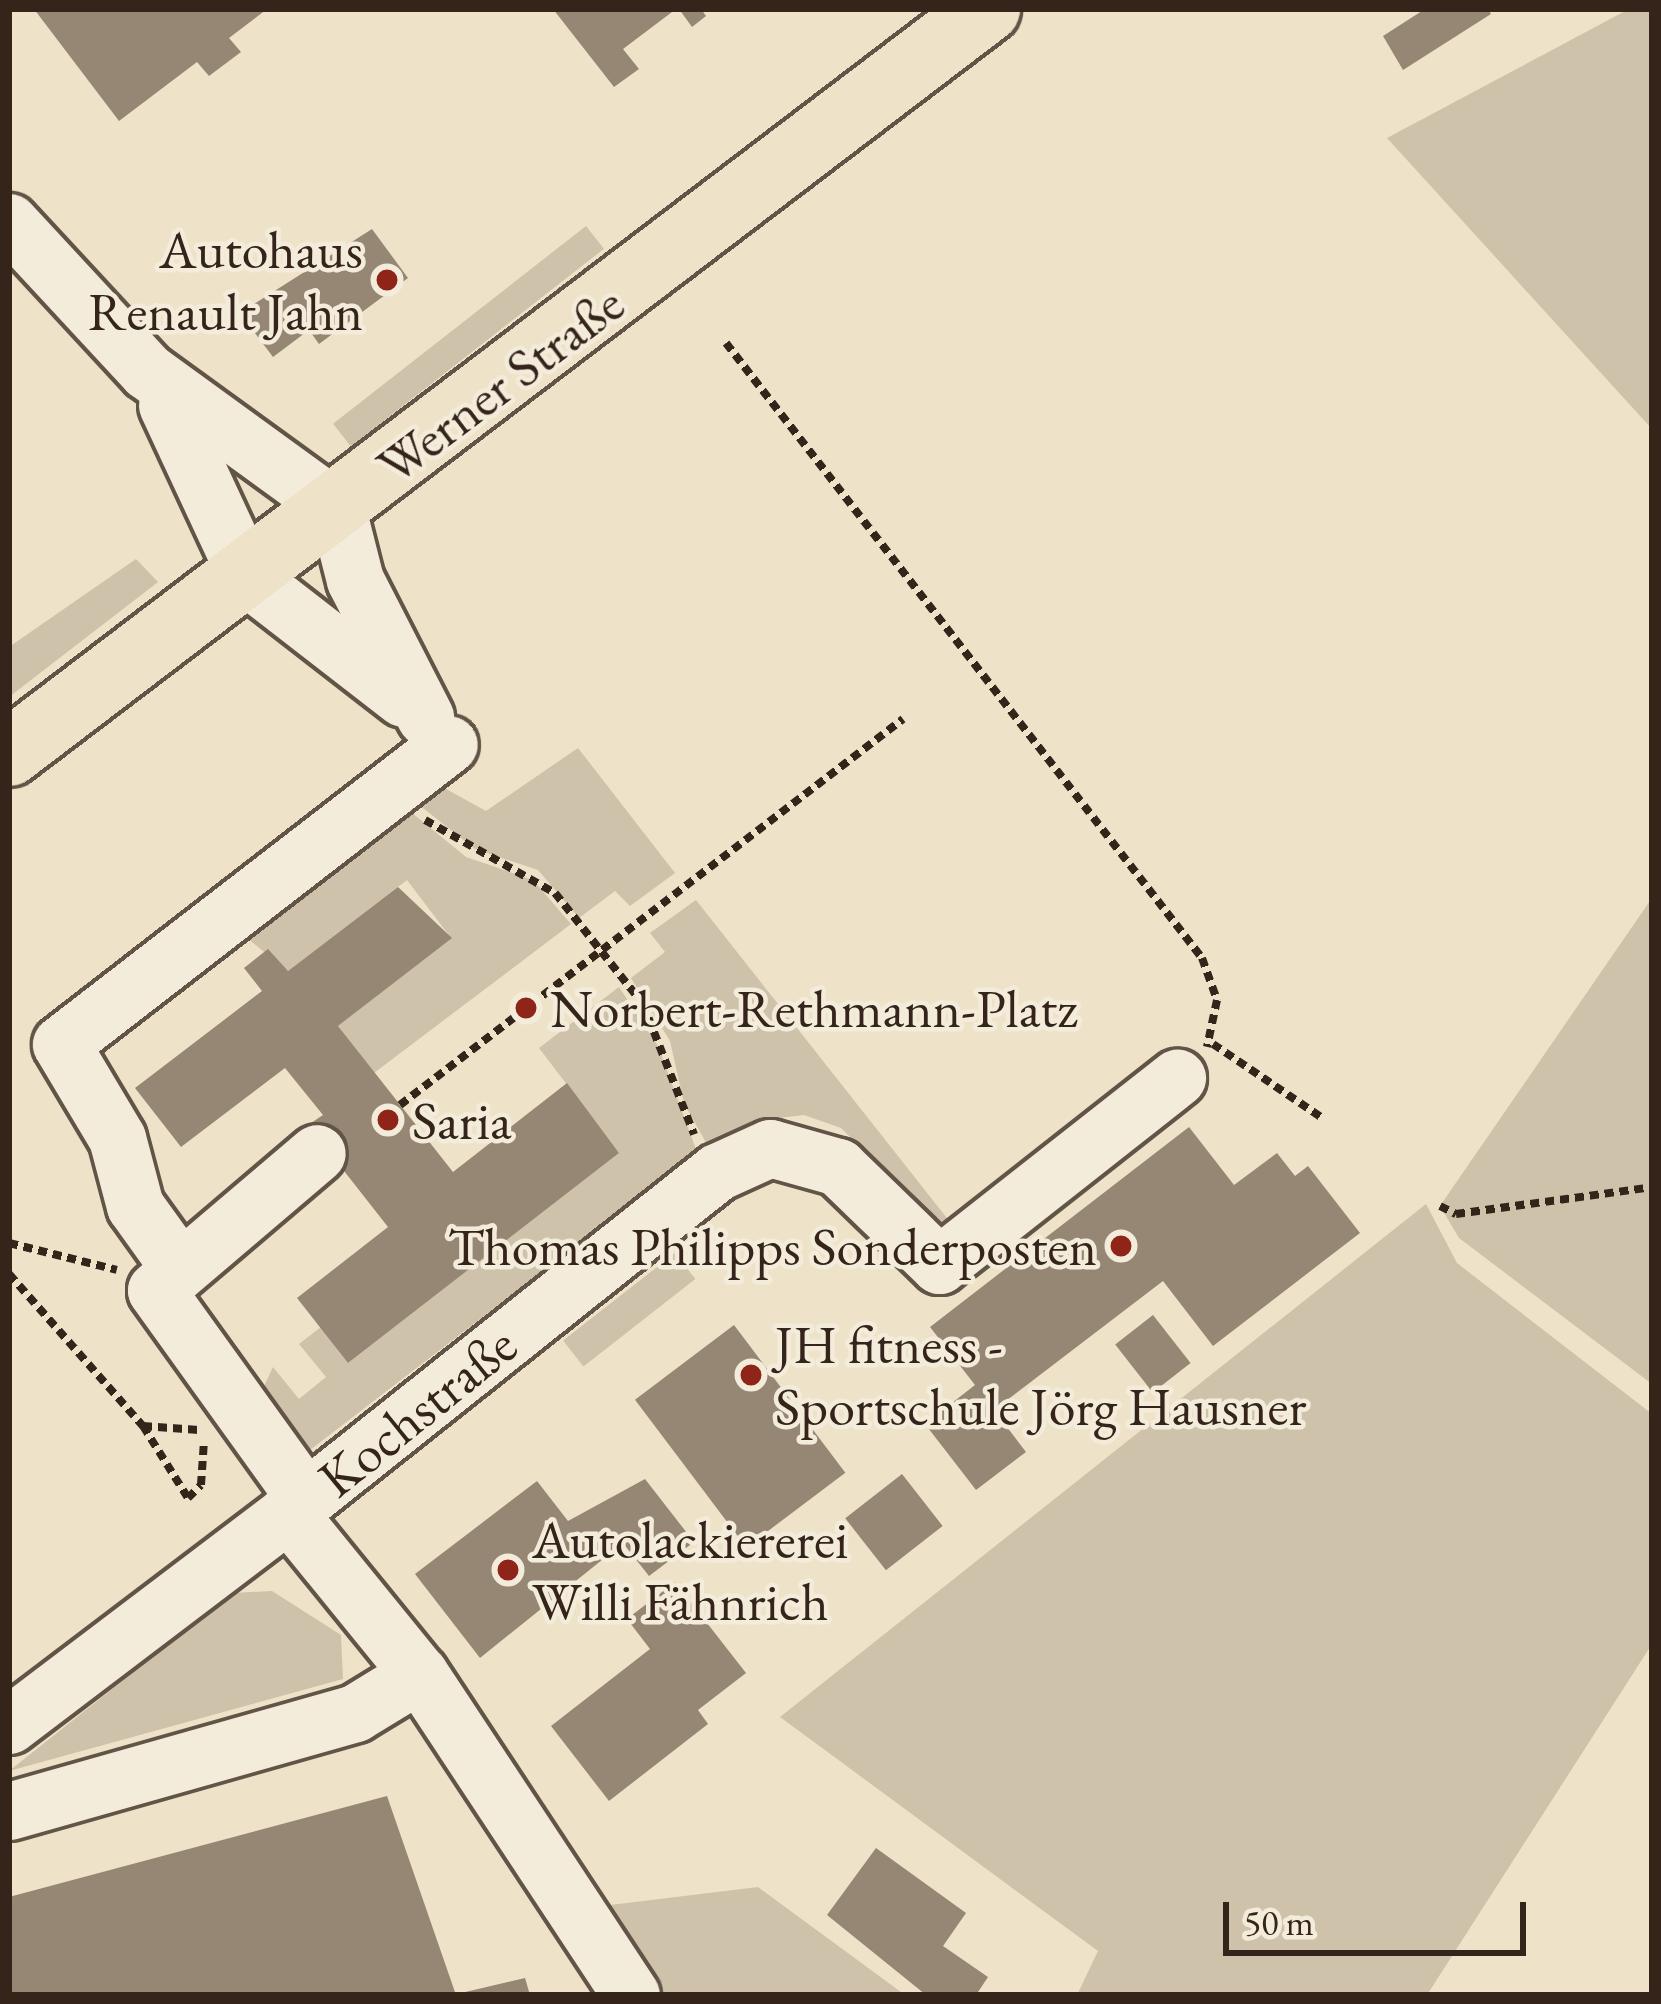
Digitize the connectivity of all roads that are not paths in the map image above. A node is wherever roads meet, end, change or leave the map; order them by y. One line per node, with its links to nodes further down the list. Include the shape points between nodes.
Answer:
1 (987, 9): 4 (main road, Werner Straße)
2 (9, 222): 3 (street)
3 (146, 370): 4 (street); 5 (street)
4 (337, 509): 5 (main road, Werner Straße); 6 (street, via 355,580)
5 (247, 577): 6 (street); 7 (main road, Werner Straße)
6 (445, 739): 10 (street, via 395,788 61,1044 118,1138 135,1206)
7 (9, 753)
8 (1194, 1061): 11 (street, Kochstraße, via 939,1265 838,1167 770,1148 717,1172)
9 (317, 1153): 10 (street)
10 (166, 1276): 11 (street, via 216,1410)
11 (297, 1506): 12 (street, Kochstraße); 13 (street, Kochstraße)
12 (419, 1674): 14 (street, via 355,1713); 15 (street, Kochstraße)
13 (9, 1725)
14 (9, 1810)
15 (631, 1995)

